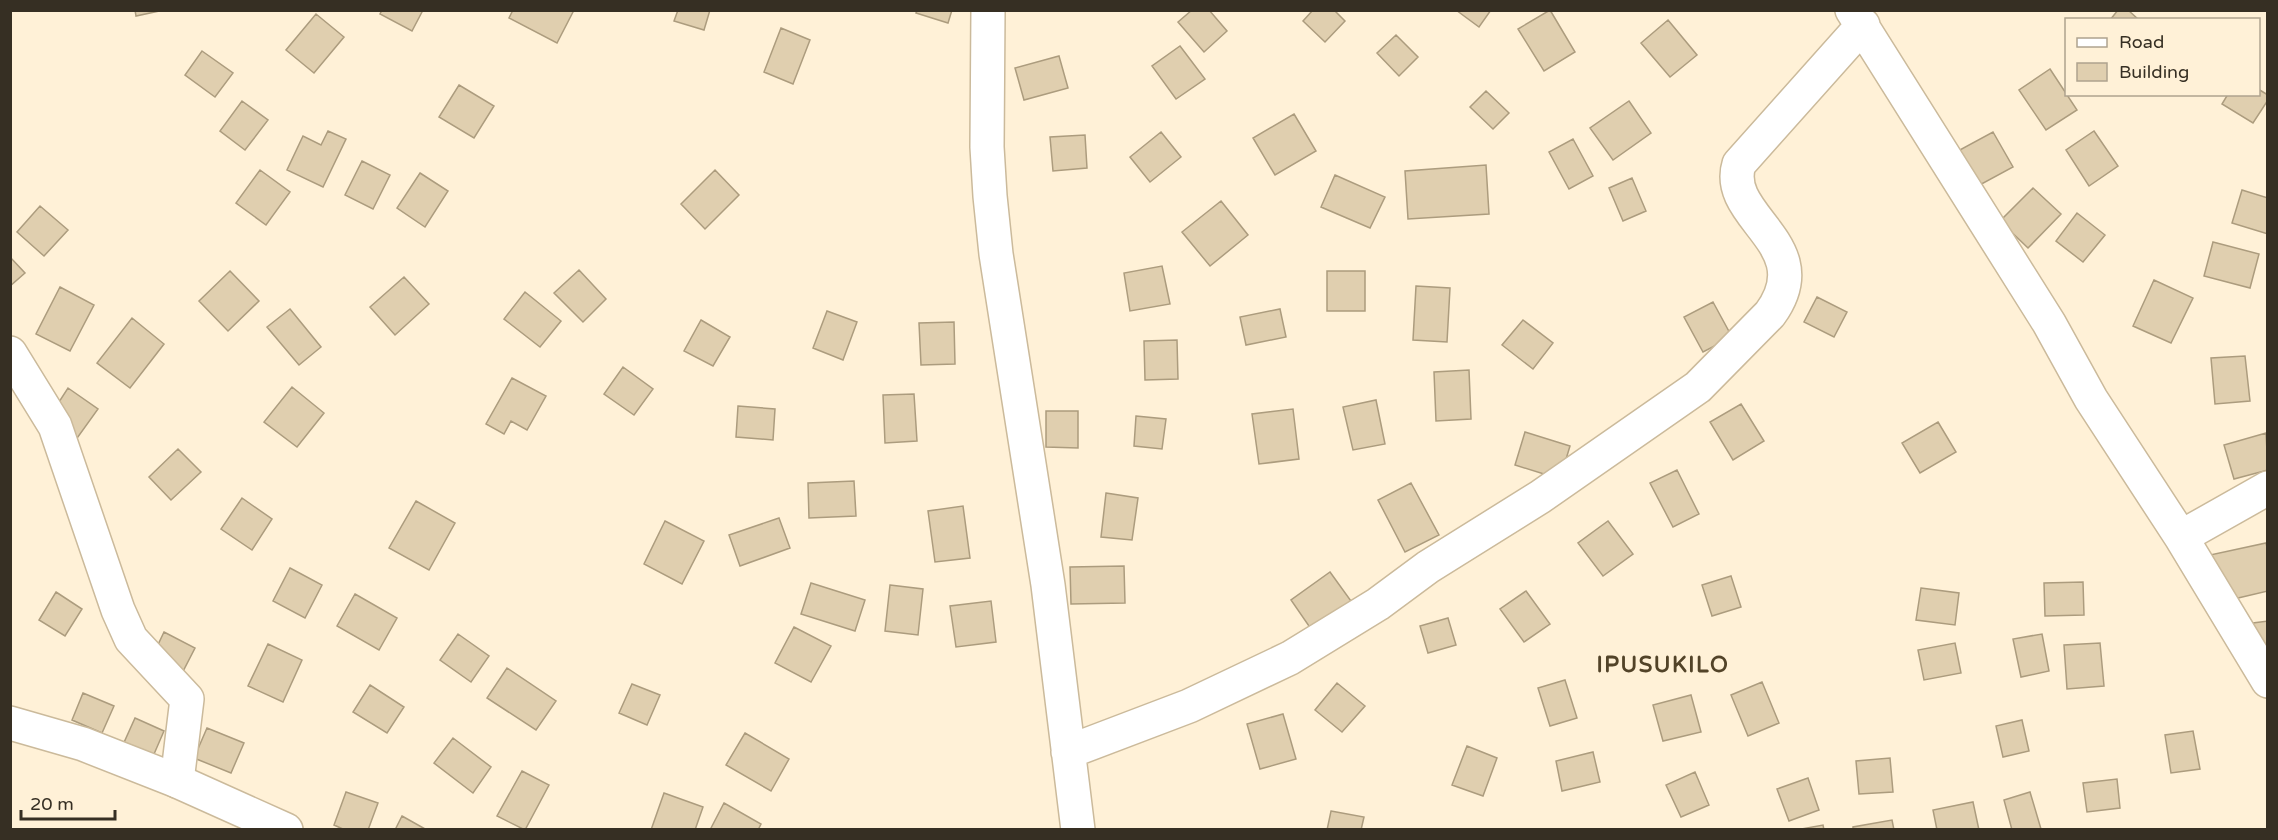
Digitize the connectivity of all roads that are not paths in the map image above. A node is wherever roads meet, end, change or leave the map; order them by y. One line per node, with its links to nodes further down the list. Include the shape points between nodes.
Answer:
1 (988, 10): 8 (street, via 987,147 996,254 1048,585)
2 (1858, 17): 5 (street, via 2049,323 2091,399); 8 (street, via 1739,164 1738,190 1780,252 1785,285 1770,314 1698,387 1540,497 1290,658 1189,706)
3 (10, 353): 9 (street, via 55,426 131,639 188,699)
4 (2268, 488): 5 (street)
5 (2181, 537): 6 (street)
6 (2268, 681)
7 (10, 723): 9 (street, via 83,744)
8 (1068, 752): 11 (street)
9 (177, 781): 10 (street)
10 (286, 830)
11 (1078, 830)

